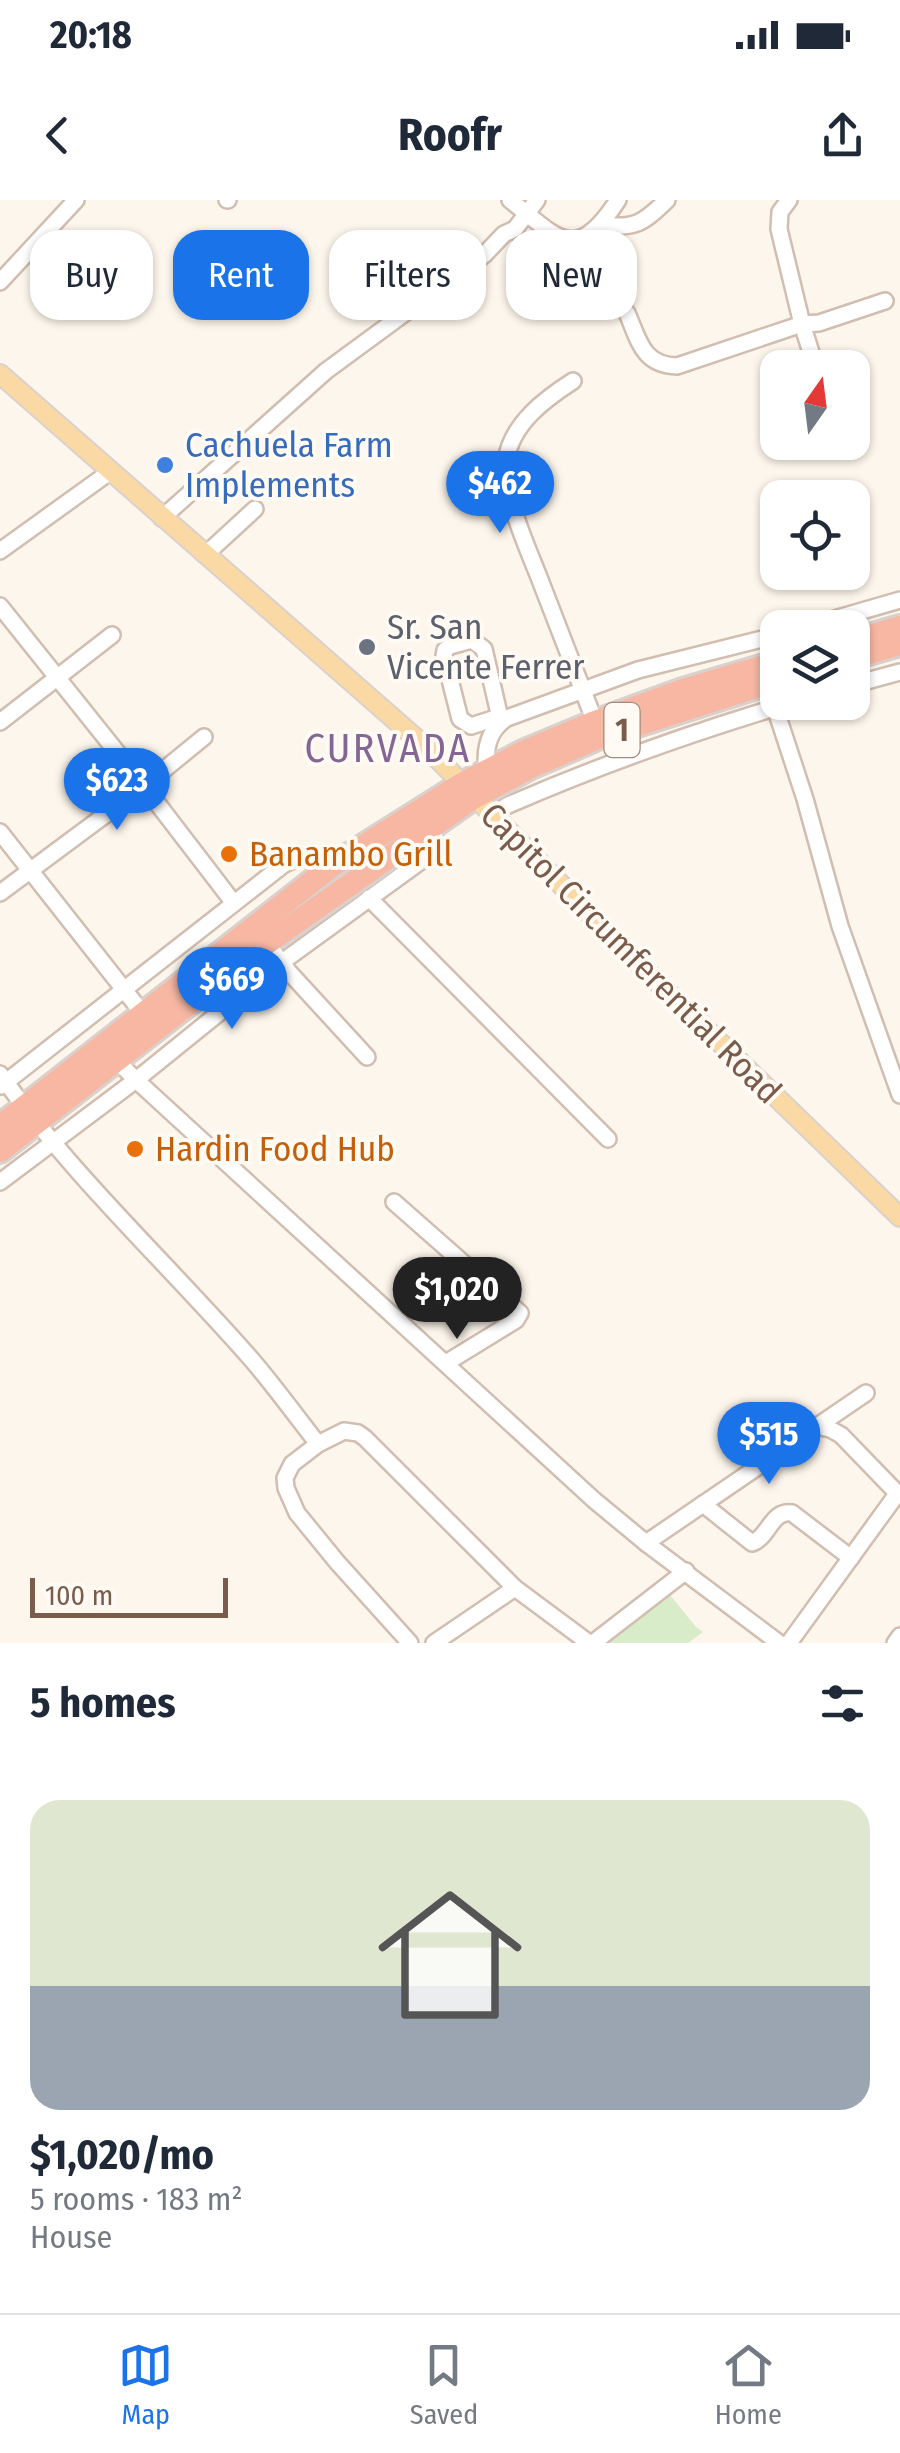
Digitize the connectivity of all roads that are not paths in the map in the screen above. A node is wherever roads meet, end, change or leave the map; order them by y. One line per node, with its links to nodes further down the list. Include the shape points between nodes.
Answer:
1 (76, 200): 8 (street)
2 (510, 200): 6 (street)
3 (618, 200): 7 (street)
4 (668, 200): 7 (street, via 634,225)
5 (789, 200): 11 (street, via 779,228)
6 (532, 206): 7 (street, via 562,240 574,242); 17 (street, via 484,255 326,371)
7 (600, 225)
8 (0, 282)
9 (884, 300): 11 (street)
10 (630, 320): 11 (street, via 644,352 663,366)
11 (802, 324): 12 (street)
12 (810, 350)
13 (2, 380): 15 (main road, Capitol Circumferential Road)
14 (573, 381): 34 (street, via 520,426 506,473)
15 (111, 471): 17 (main road, Capitol Circumferential Road); 18 (street)
16 (255, 509): 19 (street)
17 (162, 518): 19 (main road, Capitol Circumferential Road)
18 (0, 552)
19 (205, 554): 45 (main road, Capitol Circumferential Road)
20 (897, 601): 22 (street); 24 (street)
21 (0, 606): 31 (street)
22 (866, 610)
23 (112, 635): 31 (street)
24 (899, 638): 26 (highway); 28 (highway)
25 (758, 640): 27 (street); 34 (street)
26 (870, 640)
27 (760, 645)
28 (870, 650)
29 (900, 672): 33 (street)
30 (760, 675): 39 (highway, 1, via 683,690)
31 (58, 678): 38 (street); 43 (street)
32 (760, 678): 41 (highway, 1)
33 (870, 681)
34 (582, 689): 36 (street); 39 (street)
35 (760, 713): 44 (street)
36 (500, 720): 36 (street, via 484,649 472,640 450,646 444,656 460,719 472,726); 42 (street, via 489,738)
37 (780, 720): 62 (street, via 840,926)
38 (0, 722)
39 (594, 722): 42 (highway, 1)
40 (204, 737): 43 (street)
41 (531, 767): 44 (street); 45 (highway, 1)
42 (488, 770): 45 (highway, 1)
43 (144, 786): 50 (street); 53 (street)
44 (542, 790): 46 (street)
45 (467, 791): 48 (highway, 1); 49 (highway, 1, via 435,837); 69 (main road, Capitol Circumferential Road)
46 (506, 806)
47 (0, 832): 50 (street)
48 (333, 865): 53 (street, via 294,858); 54 (highway, 1)
49 (395, 865): 52 (street); 54 (highway, 1)
50 (30, 869): 51 (street); 56 (street)
51 (0, 894)
52 (369, 898): 55 (street); 65 (street)
53 (233, 902): 56 (street)
54 (260, 935): 55 (street); 57 (highway, 1); 59 (highway, 1)
55 (282, 962): 58 (street); 60 (street)
56 (125, 990): 57 (street); 61 (street)
57 (144, 1015): 63 (highway, 1)
58 (366, 1057)
59 (117, 1060): 60 (street); 63 (highway, 1)
60 (136, 1080): 63 (street); 70 (street)
61 (2, 1081): 63 (street)
62 (900, 1096)
63 (38, 1124): 64 (highway, 1); 66 (highway, 1); 67 (street); 73 (street, via 253,1362)
64 (0, 1126)
65 (608, 1138)
66 (0, 1150)
67 (0, 1182)
68 (394, 1202): 70 (street, via 520,1313)
69 (900, 1217)
70 (446, 1363): 76 (street)
71 (866, 1393): 72 (street)
72 (820, 1427): 74 (street, via 841,1435); 75 (street)
73 (318, 1444): 79 (street, via 344,1431 365,1438); 81 (street, via 285,1478 290,1501)
74 (899, 1495): 77 (street)
75 (703, 1504): 76 (street); 77 (street, via 752,1543 778,1514 792,1513)
76 (646, 1542): 78 (street)
77 (850, 1558): 85 (street)
78 (686, 1571): 83 (street); 84 (street)
79 (515, 1588): 82 (street); 83 (street)
80 (900, 1636): 86 (street)
81 (410, 1643)
82 (434, 1643)
83 (591, 1643)
84 (779, 1643)
85 (789, 1643)
86 (895, 1643)

